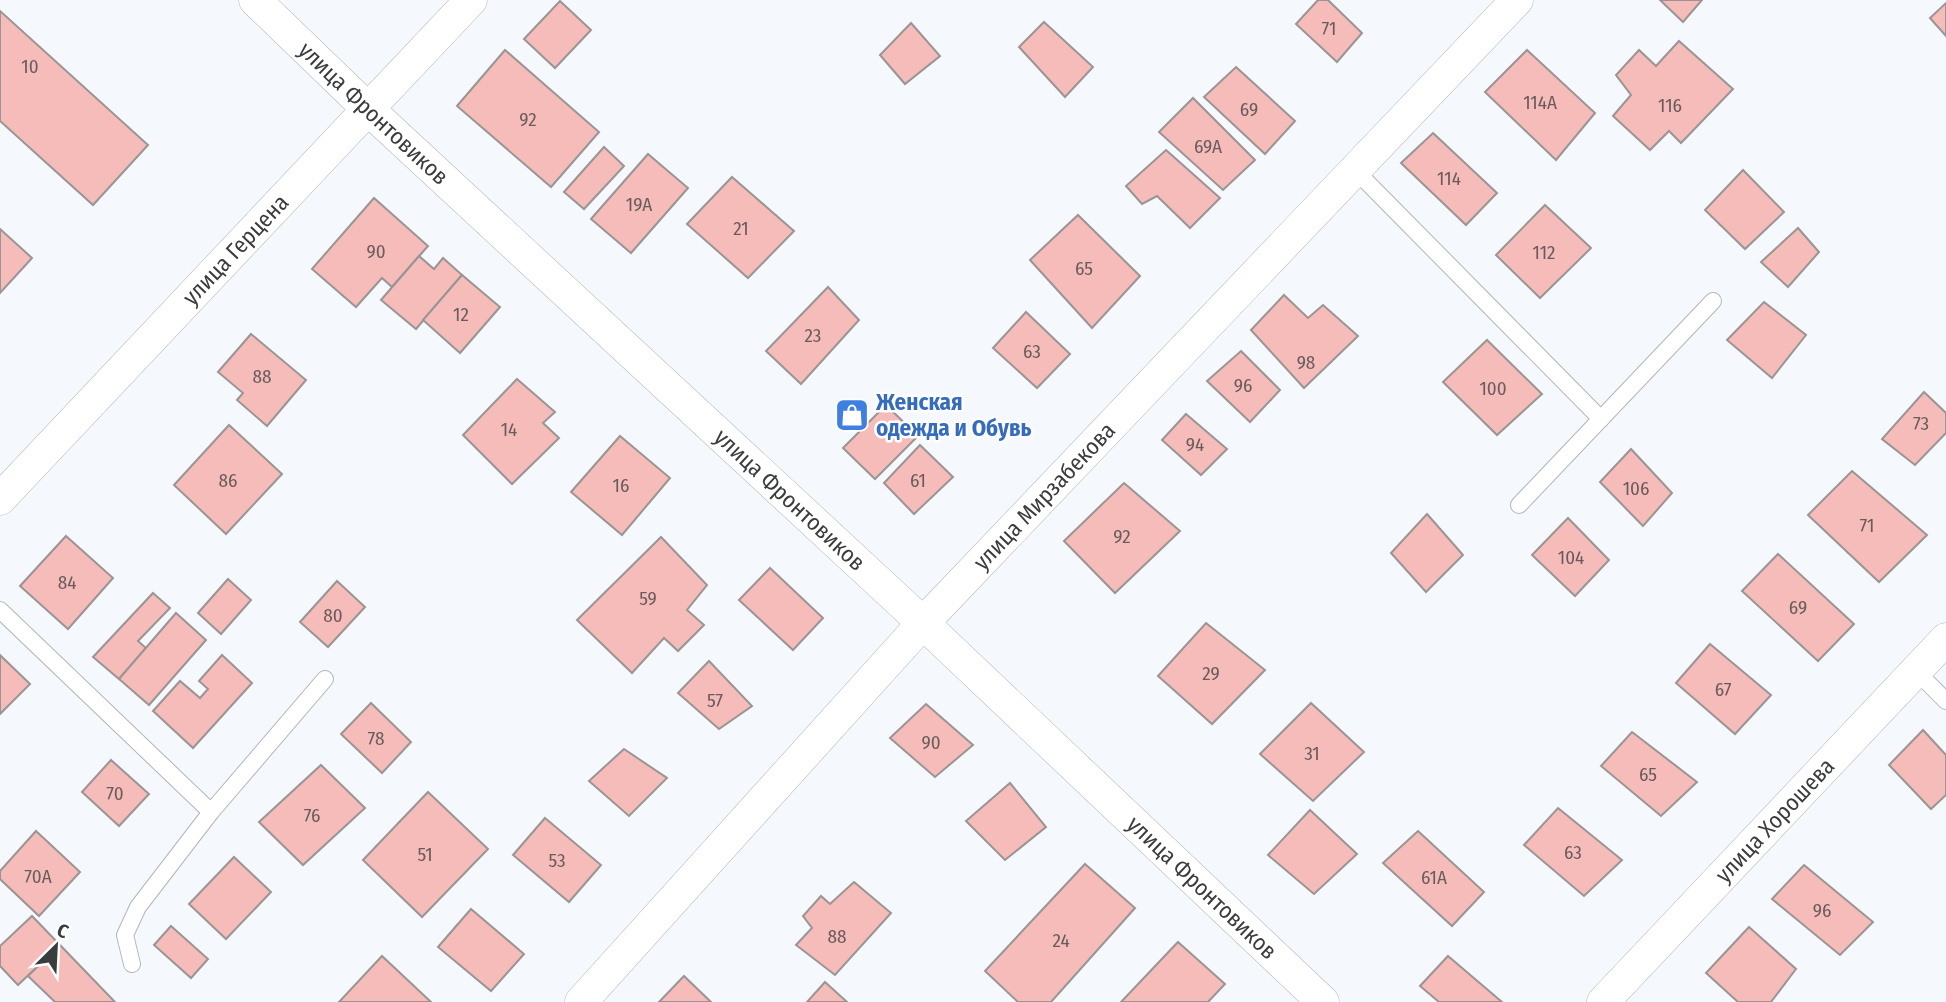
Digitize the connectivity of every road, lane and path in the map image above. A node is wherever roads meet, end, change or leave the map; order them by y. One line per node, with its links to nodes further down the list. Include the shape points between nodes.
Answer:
1 (256, 0): 4 (street, улица Фронтовиков)
2 (471, 0): 4 (street, улица Герцена)
3 (1517, 0): 5 (street, улица Мирзабекова)
4 (368, 109): 8 (street, улица Герцена); 11 (street, улица Фронтовиков)
5 (1355, 170): 7 (lane); 11 (street, улица Мирзабекова)
6 (1713, 301): 7 (lane)
7 (1601, 419): 9 (lane)
8 (0, 499)
9 (1519, 505)
10 (0, 610): 16 (lane)
11 (923, 623): 18 (street, улица Мирзабекова); 19 (street, улица Фронтовиков)
12 (1946, 639): 13 (street, улица Хорошева)
13 (1916, 671): 15 (lane); 20 (street, улица Хорошева)
14 (325, 679): 16 (lane)
15 (1946, 701)
16 (211, 812): 17 (lane, via 138,907 125,935)
17 (132, 964)
18 (581, 1002)
19 (1323, 1002)
20 (1603, 1002)

